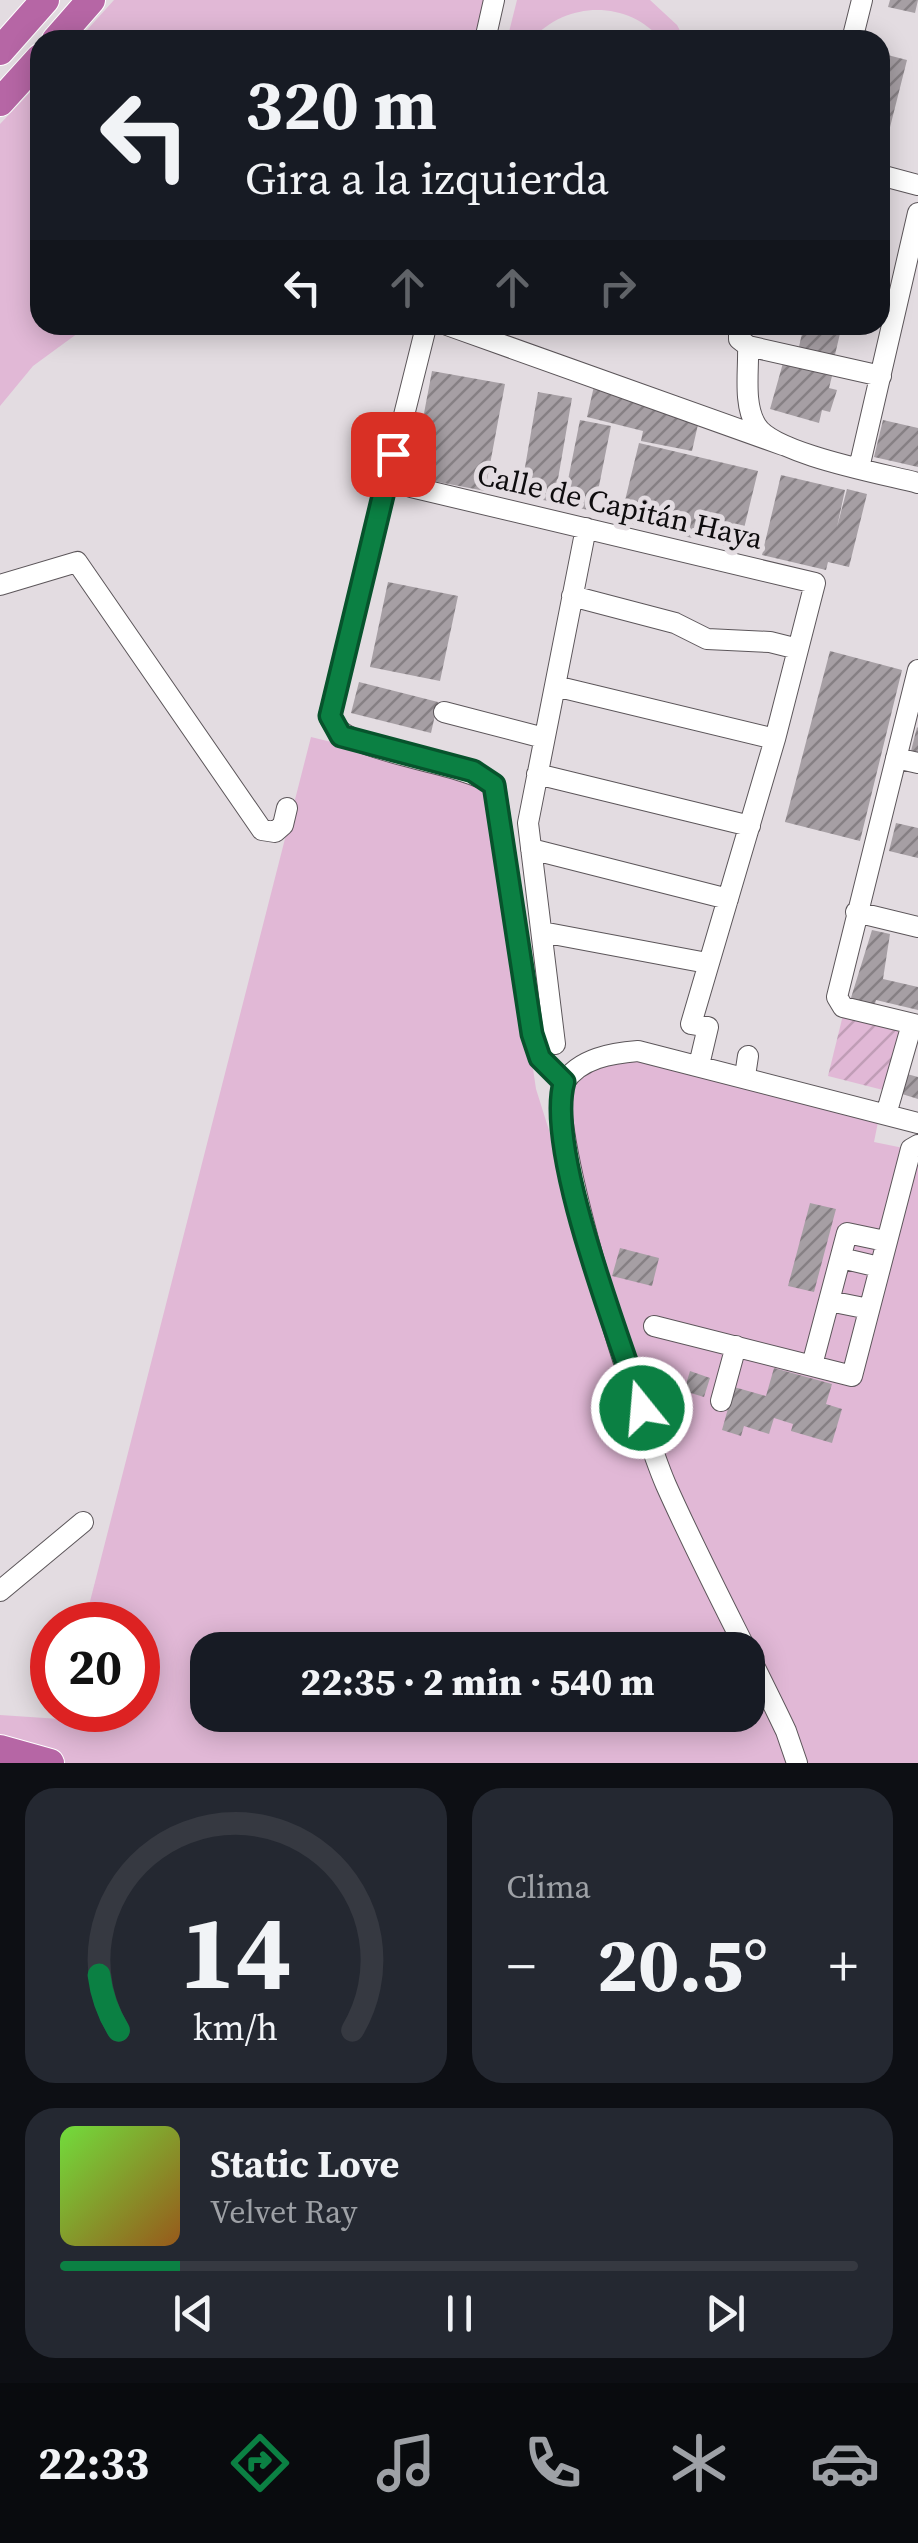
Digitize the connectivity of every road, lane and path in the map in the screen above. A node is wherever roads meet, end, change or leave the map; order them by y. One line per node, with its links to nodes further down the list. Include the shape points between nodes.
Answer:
1 (45, 0): 8 (highway)
2 (91, 0): 5 (highway)
3 (494, 0): 6 (street)
4 (862, 0): 7 (street)
5 (65, 30)
6 (488, 30)
7 (854, 30)
8 (0, 51)
9 (30, 69): 10 (highway)
10 (0, 102)
11 (890, 178): 12 (street)
12 (918, 185)
13 (918, 213): 14 (street)
14 (890, 333)
15 (431, 335): 48 (street, via 330,716 341,736 473,771 494,785 532,1034 540,1058)
16 (463, 335): 21 (street)
17 (740, 335): 19 (street)
18 (890, 335): 20 (street)
19 (748, 346): 20 (street); 21 (street, via 756,428)
20 (880, 376): 22 (street)
21 (784, 445): 22 (street)
22 (859, 468): 23 (street)
23 (918, 483)
24 (412, 487): 25 (street, Calle de Capitán Haya)
25 (586, 528): 27 (street); 28 (street, Calle de Capitán Haya, via 815,583)
26 (0, 585): 37 (street, via 76,562 262,830 276,832)
27 (572, 596): 28 (street, via 675,623 707,639); 30 (street)
28 (798, 649): 33 (street)
29 (918, 670): 34 (street)
30 (554, 686): 32 (street); 33 (street)
31 (444, 712): 32 (street)
32 (544, 738): 36 (street)
33 (775, 740): 38 (street)
34 (896, 758): 35 (street); 41 (street)
35 (918, 763)
36 (538, 774): 38 (street); 39 (street, via 528,823)
37 (287, 808)
38 (750, 826): 40 (street)
39 (531, 849): 40 (street); 43 (street)
40 (728, 899): 44 (street)
41 (856, 912): 42 (street); 45 (street, via 837,997 842,1007)
42 (918, 927)
43 (542, 932): 44 (street); 46 (street)
44 (706, 966): 47 (street, via 691,1024 708,1027)
45 (915, 1025): 49 (street)
46 (555, 1044)
47 (699, 1065): 48 (street, via 638,1051 612,1053); 49 (street, via 746,1066)
48 (564, 1082): 65 (street, via 560,1127 572,1189 665,1482)
49 (887, 1112): 50 (street)
50 (918, 1122)
51 (918, 1144): 52 (street)
52 (885, 1242): 53 (street, via 848,1233); 54 (street)
53 (841, 1258): 54 (street); 55 (street)
54 (879, 1267): 56 (street)
55 (830, 1301): 56 (street); 59 (street)
56 (869, 1309): 59 (street, via 852,1376)
57 (654, 1326): 58 (street)
58 (736, 1346): 59 (street); 60 (street)
59 (812, 1365)
60 (720, 1401)
61 (83, 1522): 62 (street)
62 (0, 1590)
63 (0, 1749): 64 (highway)
64 (50, 1763)
65 (796, 1763)

